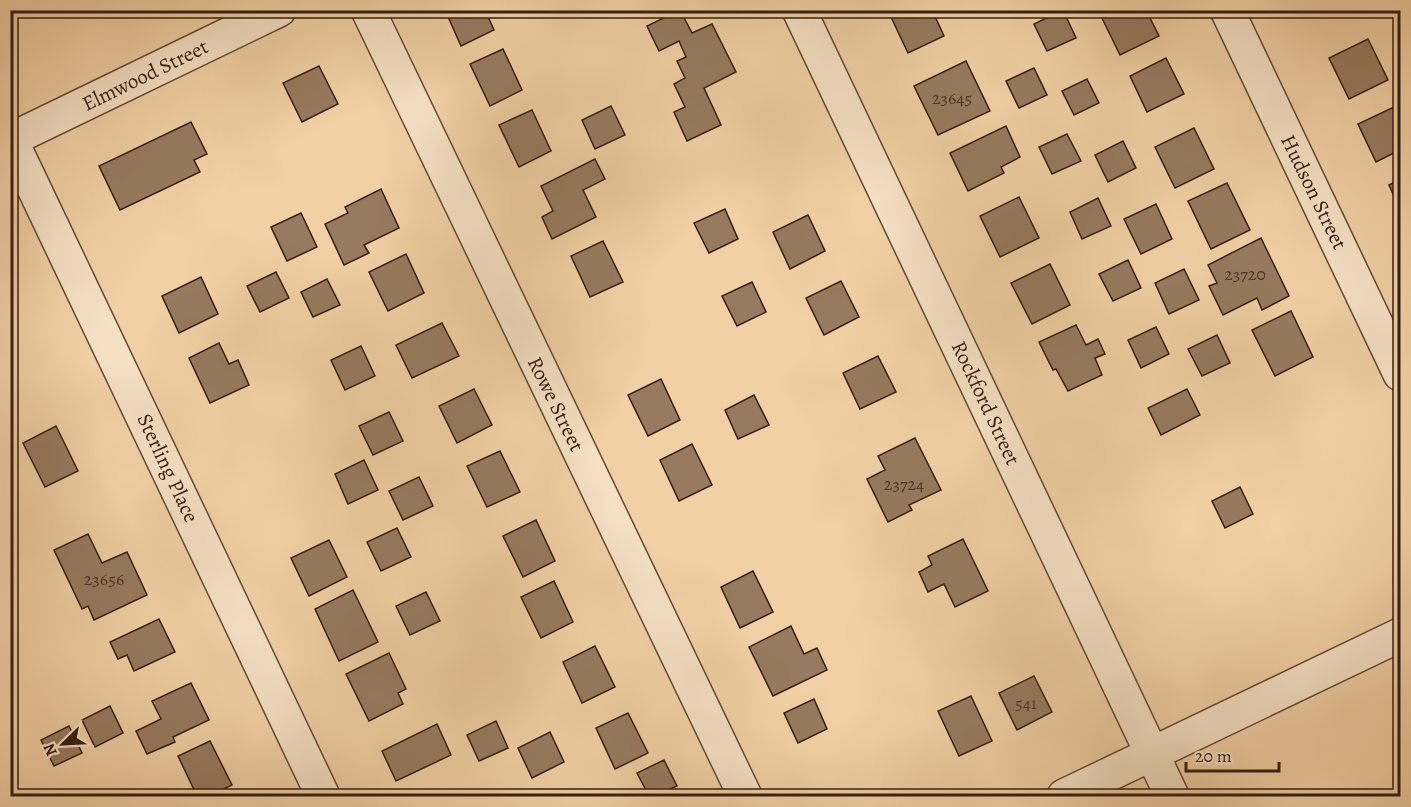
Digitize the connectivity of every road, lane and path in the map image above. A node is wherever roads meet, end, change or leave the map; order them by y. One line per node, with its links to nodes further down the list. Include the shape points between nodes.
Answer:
1 (279, 10): 5 (street, Elmwood Street)
2 (368, 10): 10 (street, Rowe Street)
3 (799, 10): 8 (street, Rockford Street)
4 (1227, 10): 6 (street, Hudson Street)
5 (11, 140): 9 (street, Sterling Place)
6 (1401, 374)
7 (1401, 635): 8 (street)
8 (1152, 754): 11 (street); 12 (street, Rockford Street)
9 (323, 796)
10 (744, 796)
11 (1064, 796)
12 (1172, 796)

